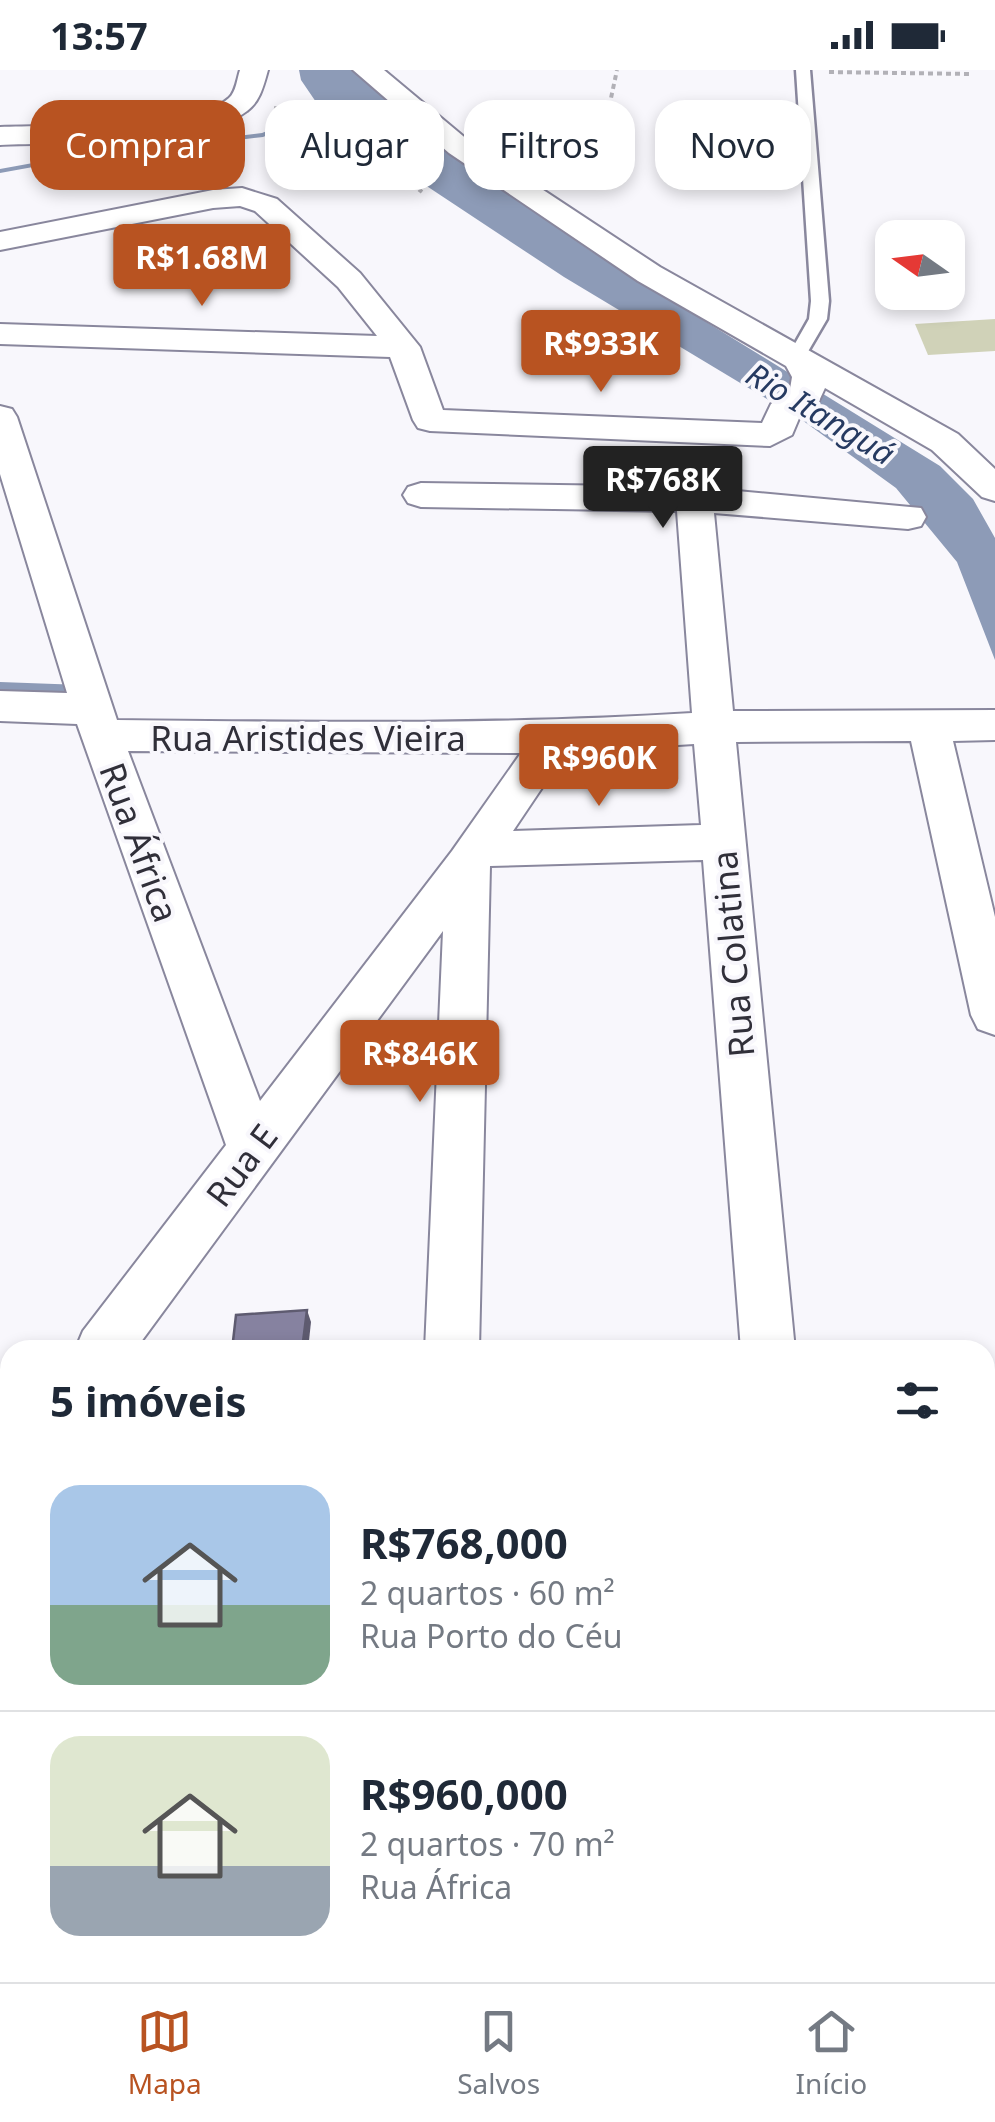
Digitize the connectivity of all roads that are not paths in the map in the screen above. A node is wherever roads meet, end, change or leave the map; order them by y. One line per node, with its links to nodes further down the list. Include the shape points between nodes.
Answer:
1 (254, 70): 4 (street, via 248,92 228,95 218,116 189,124)
2 (366, 70): 8 (street, via 459,147 649,274)
3 (803, 71): 8 (lane, via 820,301)
4 (0, 134)
5 (0, 241): 7 (street, via 242,197 266,205 349,280)
6 (0, 334): 7 (street)
7 (403, 346): 8 (street, via 430,420 787,413 809,377)
8 (798, 356): 10 (street, via 944,442)
9 (0, 417): 15 (street, Rua África)
10 (995, 489)
11 (421, 495): 12 (street)
12 (694, 498): 13 (street); 18 (street, Rua Colatina)
13 (908, 518)
14 (0, 706): 15 (street, Rua Aristides Vieira)
15 (97, 722): 19 (street, Rua Aristides Vieira); 23 (street, Rua África)
16 (928, 724): 17 (street, Rua Aristides Vieira); 18 (street, Rua Aristides Vieira); 22 (street)
17 (995, 724)
18 (712, 727): 19 (street, Rua Aristides Vieira); 20 (street, Rua Colatina)
19 (554, 737): 21 (street, Rua E)
20 (722, 842): 21 (street); 26 (street, Rua Colatina)
21 (473, 856): 23 (street, Rua E); 25 (street)
22 (995, 1015)
23 (253, 1149): 24 (street, Rua E)
24 (110, 1340)
25 (452, 1340)
26 (767, 1340)

